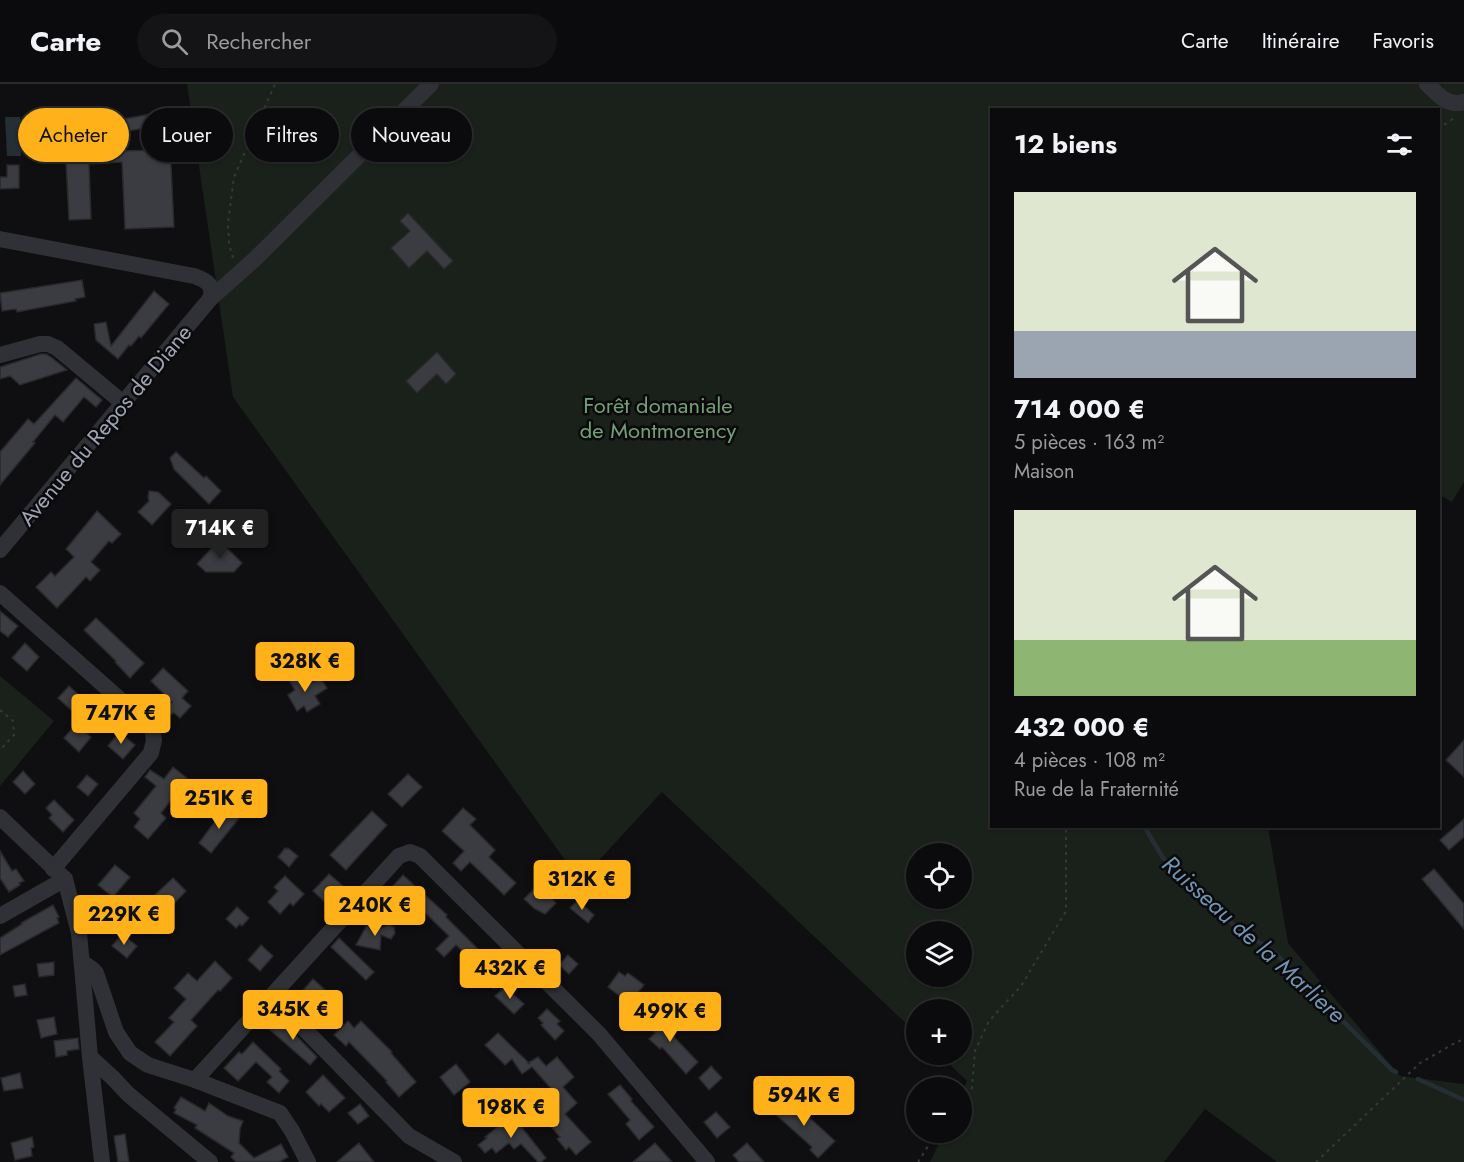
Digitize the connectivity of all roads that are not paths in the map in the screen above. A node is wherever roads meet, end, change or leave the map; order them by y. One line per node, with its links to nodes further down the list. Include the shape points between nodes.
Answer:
1 (431, 84): 6 (street, Avenue du Repos de Diane)
2 (1426, 84): 3 (street, via 1448,102)
3 (1464, 102)
4 (0, 239): 5 (street)
5 (202, 278): 6 (street); 7 (street, via 211,286)
6 (234, 278): 7 (street, Avenue du Repos de Diane)
7 (210, 299): 9 (street, Avenue du Repos de Diane)
8 (0, 355): 9 (street, via 48,344)
9 (123, 403): 10 (street, Avenue du Repos de Diane)
10 (0, 550)
11 (0, 593): 13 (street, via 152,728 151,753)
12 (0, 817): 13 (street)
13 (59, 874): 14 (street); 15 (street, via 79,933)
14 (0, 916)
15 (83, 963): 17 (street); 18 (street, via 96,973 116,1032 130,1053 148,1065)
16 (272, 996): 18 (street); 22 (street, via 409,1136); 23 (street, via 399,856 410,852 420,856 599,1034)
17 (90, 1057): 19 (street); 20 (street)
18 (195, 1080): 21 (street, via 280,1113)
19 (102, 1162)
20 (210, 1162)
21 (308, 1162)
22 (454, 1162)
23 (707, 1162)

